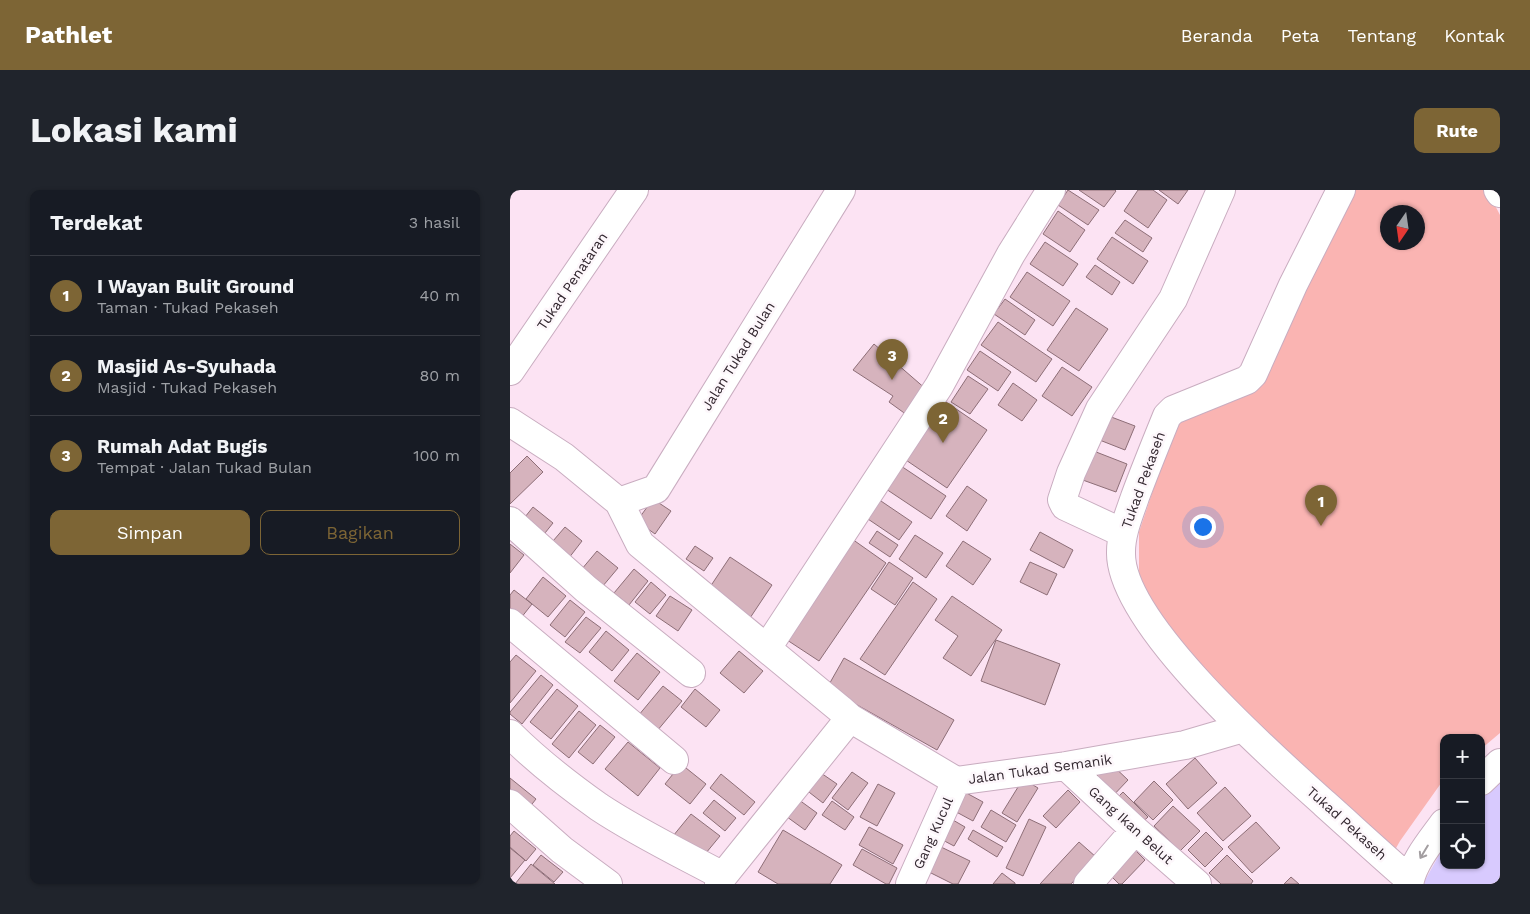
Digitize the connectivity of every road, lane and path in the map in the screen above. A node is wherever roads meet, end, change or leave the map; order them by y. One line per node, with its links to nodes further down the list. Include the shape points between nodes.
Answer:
1 (634, 190): 6 (street, Tukad Penataran)
2 (840, 190): 8 (street, Jalan Tukad Bulan, via 656,489)
3 (1051, 190): 12 (street, via 1011,254 938,386)
4 (1221, 190): 10 (street, via 1173,299 1100,409 1062,500 1065,506)
5 (1341, 190): 10 (street, Tukad Pekaseh, via 1253,374 1247,380 1173,410 1167,416)
6 (510, 371)
7 (510, 422): 8 (street, via 564,457)
8 (619, 502): 12 (street, via 640,544)
9 (510, 521): 13 (street, via 586,589)
10 (1123, 534): 15 (street, Tukad Pekaseh, via 1122,567 1143,611 1191,674)
11 (510, 624): 17 (street)
12 (766, 648): 14 (street, Jalan Tukad Semanik)
13 (691, 672)
14 (850, 718): 21 (street, Jalan Tukad Semanik); 25 (street)
15 (1244, 728): 19 (street, Jalan Tukad Semanik, via 1185,745); 26 (street, Tukad Pekaseh)
16 (510, 734): 25 (street, via 543,764 600,807)
17 (674, 760)
18 (1500, 763): 20 (street)
19 (1066, 766): 21 (street, Jalan Tukad Semanik); 24 (street, Gang Ikan Belut)
20 (1483, 779)
21 (956, 781): 28 (street, Gang Kucul)
22 (510, 804): 27 (street, via 562,850)
23 (1443, 824): 26 (street, one-way to 26, via 1425,849)
24 (1135, 830): 29 (street); 30 (street, Gang Ikan Belut)
25 (721, 880)
26 (1409, 882)
27 (608, 884)
28 (910, 884)
29 (1088, 884)
30 (1197, 884)

